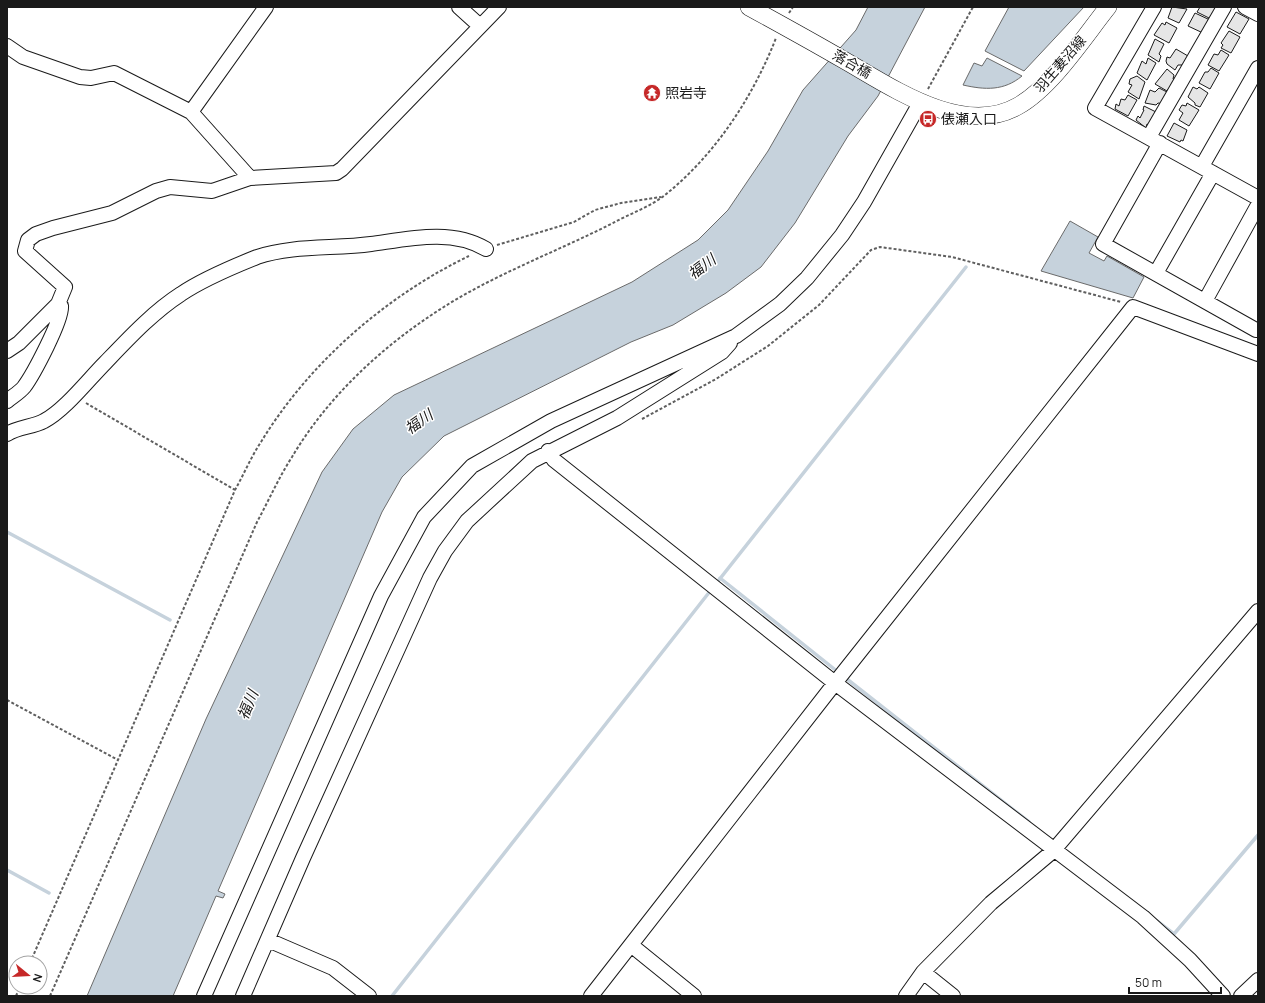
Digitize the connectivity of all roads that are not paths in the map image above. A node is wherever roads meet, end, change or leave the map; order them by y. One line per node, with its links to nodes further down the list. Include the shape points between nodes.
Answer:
1 (266, 7): 14 (street)
2 (458, 7): 10 (street)
3 (499, 7): 10 (street)
4 (749, 7): 13 (main road, 落合橋)
5 (1108, 7): 13 (main road, 羽生妻沼線, via 1049,80 1018,106 992,114 967,115 952,113)
6 (1154, 7): 15 (street, via 1094,108)
7 (1224, 7): 15 (street)
8 (1245, 7): 9 (street)
9 (1258, 14)
10 (480, 26): 17 (street, via 336,173)
11 (7, 46): 14 (street, via 23,57 80,77 90,78 114,73)
12 (1258, 68): 16 (street)
13 (920, 97): 24 (street, via 864,202 827,256 780,304)
14 (191, 112): 17 (street)
15 (1154, 140): 16 (street); 20 (street, via 1103,244)
16 (1207, 170): 18 (street); 20 (street)
17 (250, 178): 22 (street, via 212,191 170,188 156,191 112,212 36,234 28,240 25,251 65,287)
18 (1257, 197): 21 (street)
19 (486, 249): 28 (street, via 474,242 455,238 406,238 277,252 257,257 182,293 113,354 73,396 44,421)
20 (1156, 273): 21 (street)
21 (1205, 301): 23 (street)
22 (58, 304): 25 (street, via 19,343); 27 (street, via 62,312 31,376 20,391)
23 (1257, 328): 26 (street)
24 (736, 336): 29 (street, via 722,352 682,378 617,418); 37 (street, via 597,398 472,466 424,517 381,596)
25 (7, 351)
26 (1253, 352): 31 (street, via 1133,307)
27 (7, 401)
28 (7, 434)
29 (548, 452): 31 (street, via 554,460); 33 (street, via 532,461 483,504 445,551 430,578)
30 (1258, 611): 32 (street)
31 (835, 682): 32 (street); 34 (street)
32 (1053, 851): 35 (street, via 991,903); 44 (street, via 1143,917 1190,960)
33 (268, 940): 38 (street); 39 (street, via 333,968)
34 (631, 945): 40 (street); 41 (street)
35 (923, 972): 42 (street); 43 (street)
36 (1258, 980): 45 (street)
37 (204, 996)
38 (243, 996)
39 (369, 996)
40 (591, 996)
41 (694, 996)
42 (906, 996)
43 (953, 996)
44 (1223, 996)
45 (1241, 996)

